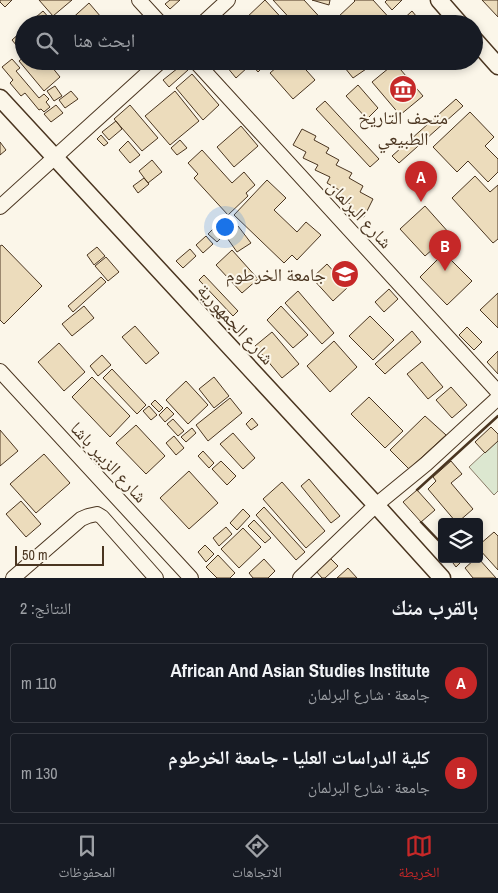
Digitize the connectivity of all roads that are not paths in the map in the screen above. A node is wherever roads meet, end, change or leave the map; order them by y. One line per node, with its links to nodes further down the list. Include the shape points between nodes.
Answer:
1 (139, 0): 4 (street)
2 (228, 0): 5 (street)
3 (439, 0): 6 (main road)
4 (153, 15)
5 (212, 15)
6 (452, 15)
7 (483, 50): 8 (main road)
8 (498, 66)
9 (151, 70): 12 (street)
10 (203, 70): 15 (street, شارع البرلمان)
11 (0, 98): 12 (main road, شارع الجمهورية)
12 (55, 158): 13 (street); 17 (main road, شارع الجمهورية)
13 (0, 207)
14 (0, 371): 20 (street, شارع الزبير باشا)
15 (498, 392)
16 (498, 398): 17 (street)
17 (376, 505): 21 (street); 22 (main road, شارع الجمهورية)
18 (13, 578): 19 (street, via 81,519 97,514)
19 (156, 578)
20 (191, 578)
21 (300, 578)
22 (442, 578)

